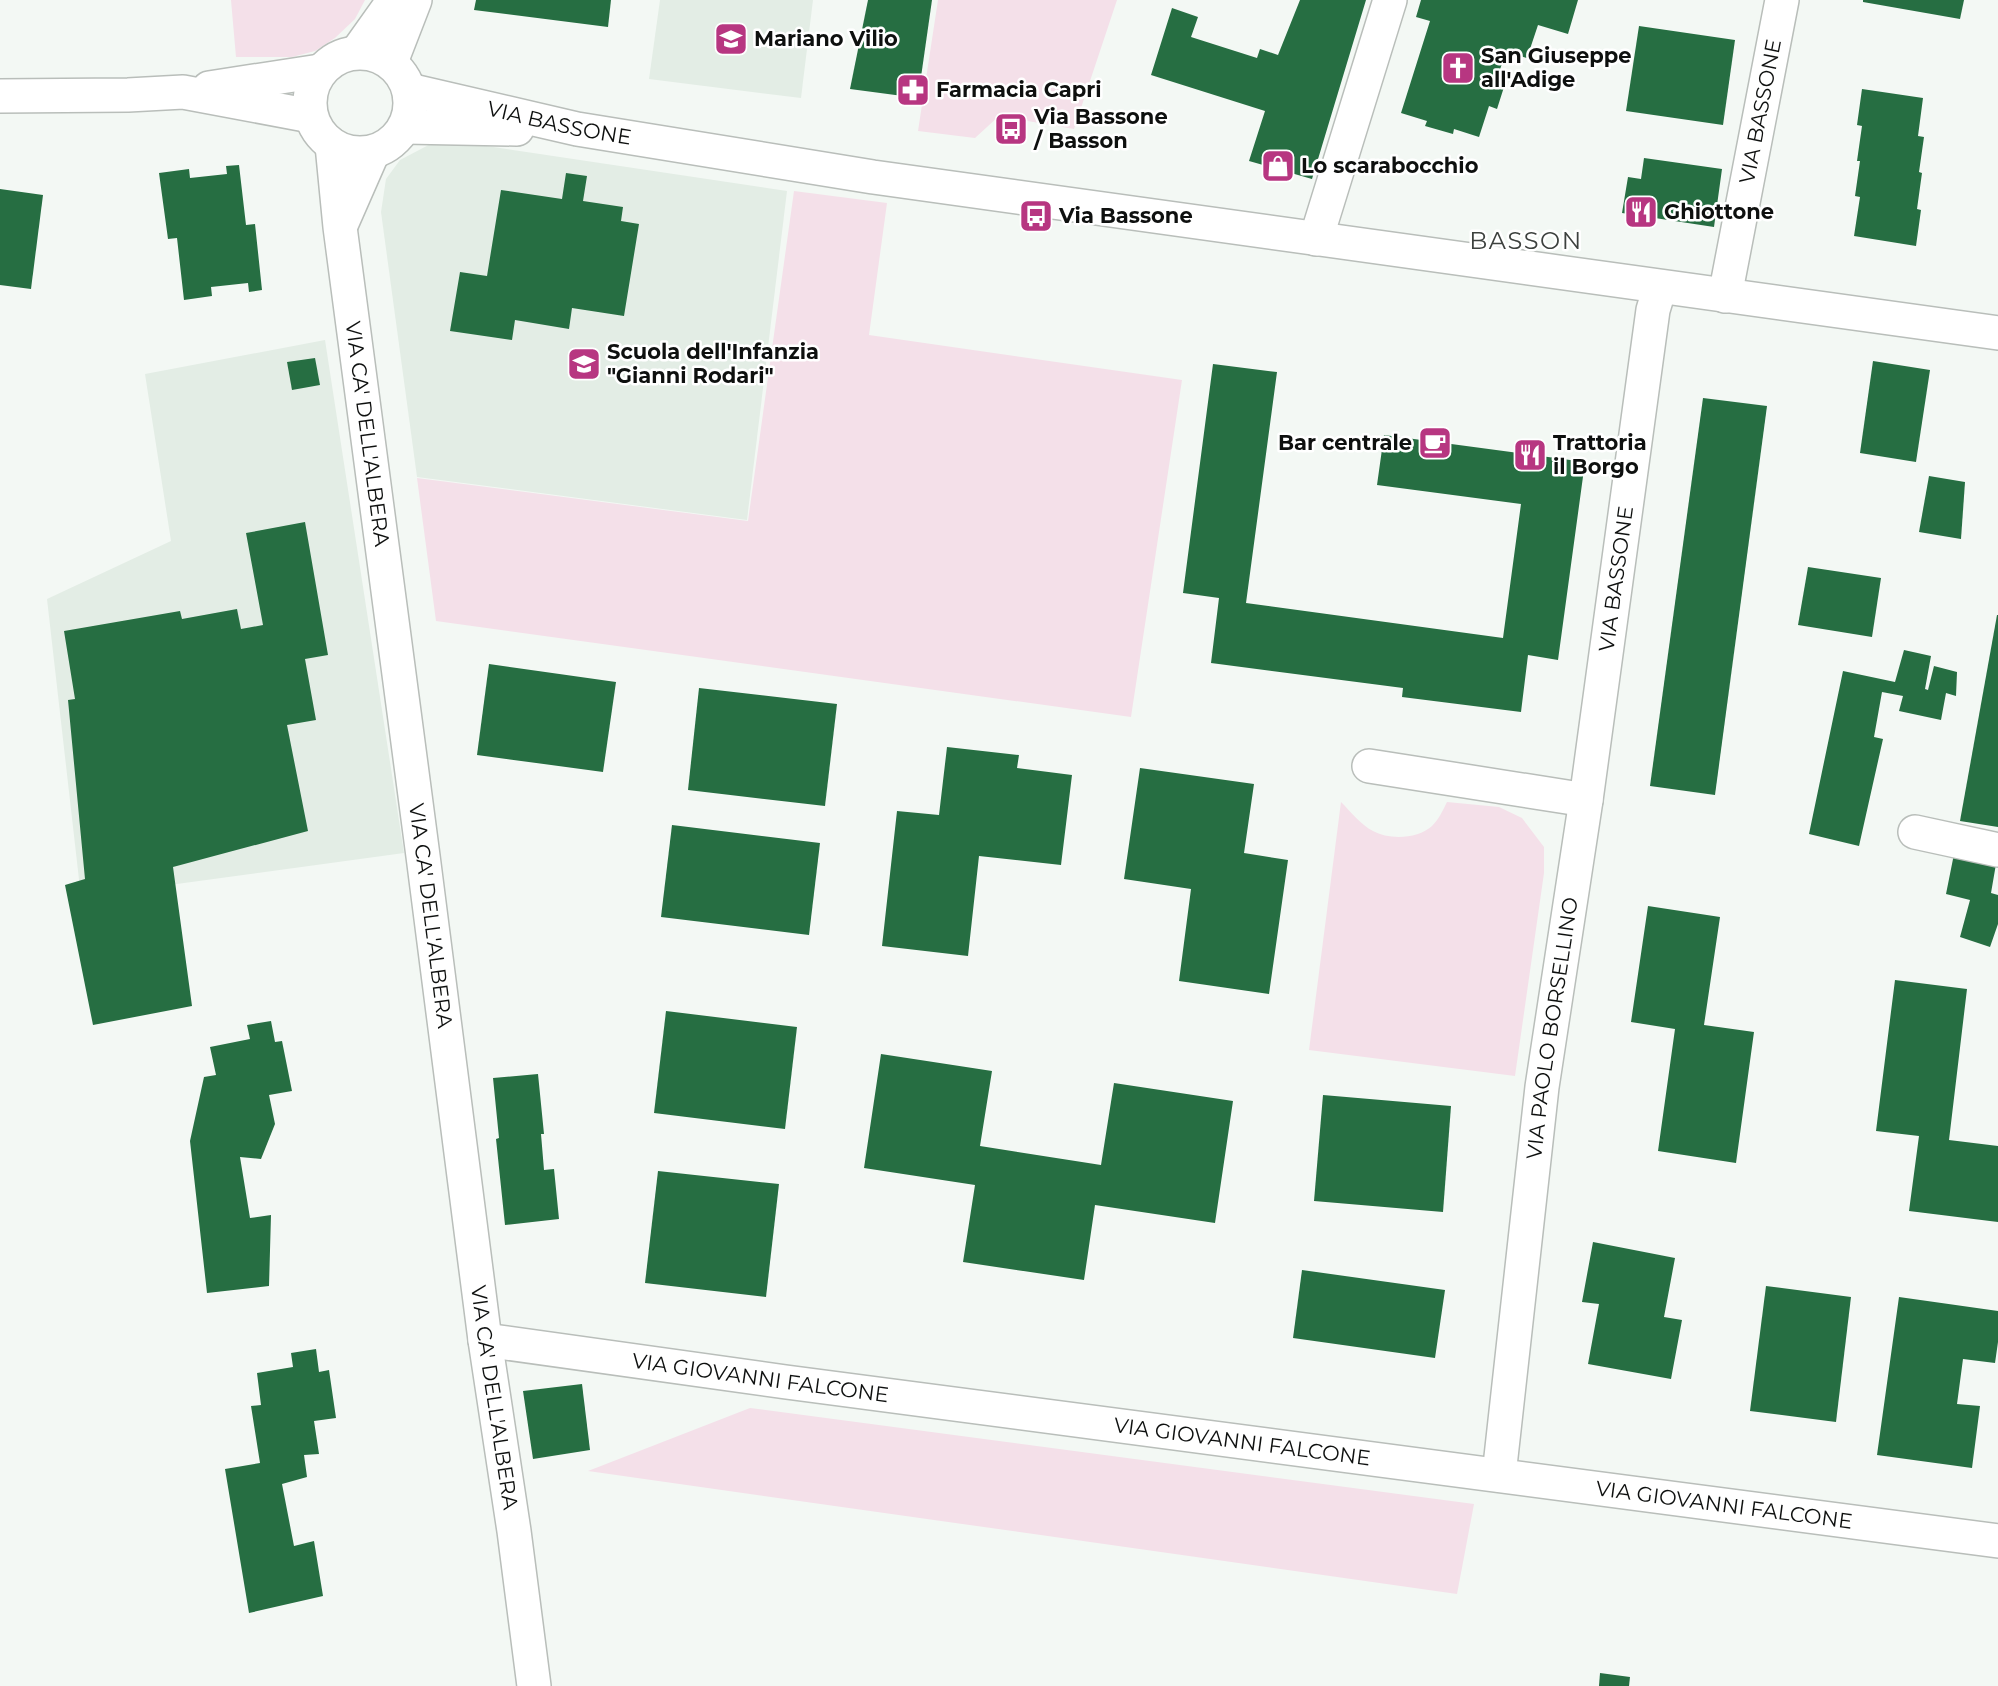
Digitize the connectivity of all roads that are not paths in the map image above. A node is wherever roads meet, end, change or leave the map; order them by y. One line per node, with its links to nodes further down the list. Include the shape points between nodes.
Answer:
1 (393, 0): 5 (street)
2 (415, 0): 6 (street)
3 (1390, 0): 17 (street)
4 (1782, 0): 19 (street, VIA BASSONE)
5 (357, 52): 6 (street, via 376,54); 7 (street, via 342,55)
6 (391, 62): 8 (street, via 402,73)
7 (320, 71): 9 (street); 11 (street, via 310,92)
8 (409, 90): 12 (street, via 411,107); 13 (street, VIA BASSONE)
9 (183, 92): 10 (street); 11 (street)
10 (0, 96)
11 (311, 117): 14 (street)
12 (405, 127): 13 (street); 15 (street, via 392,143)
13 (577, 129): 17 (street, VIA BASSONE, via 873,177)
14 (332, 145): 15 (street, via 350,153); 16 (street, VIA CA' DELL'ALBERA)
15 (373, 152): 16 (street)
16 (340, 227): 25 (street, VIA CA' DELL'ALBERA)
17 (1316, 238): 18 (street, VIA BASSONE)
18 (1660, 286): 19 (street, VIA BASSONE); 22 (street, VIA BASSONE, via 1653,310)
19 (1725, 296): 20 (street, VIA BASSONE)
20 (1998, 333)
21 (1369, 766): 22 (street)
22 (1586, 800): 26 (street, VIA PAOLO BORSELLINO, via 1542,1087)
23 (1915, 832): 24 (street)
24 (1998, 850)
25 (485, 1340): 26 (street, VIA GIOVANNI FALCONE); 28 (street, VIA CA' DELL'ALBERA)
26 (1499, 1475): 27 (street, VIA GIOVANNI FALCONE)
27 (1998, 1541)
28 (534, 1686)

